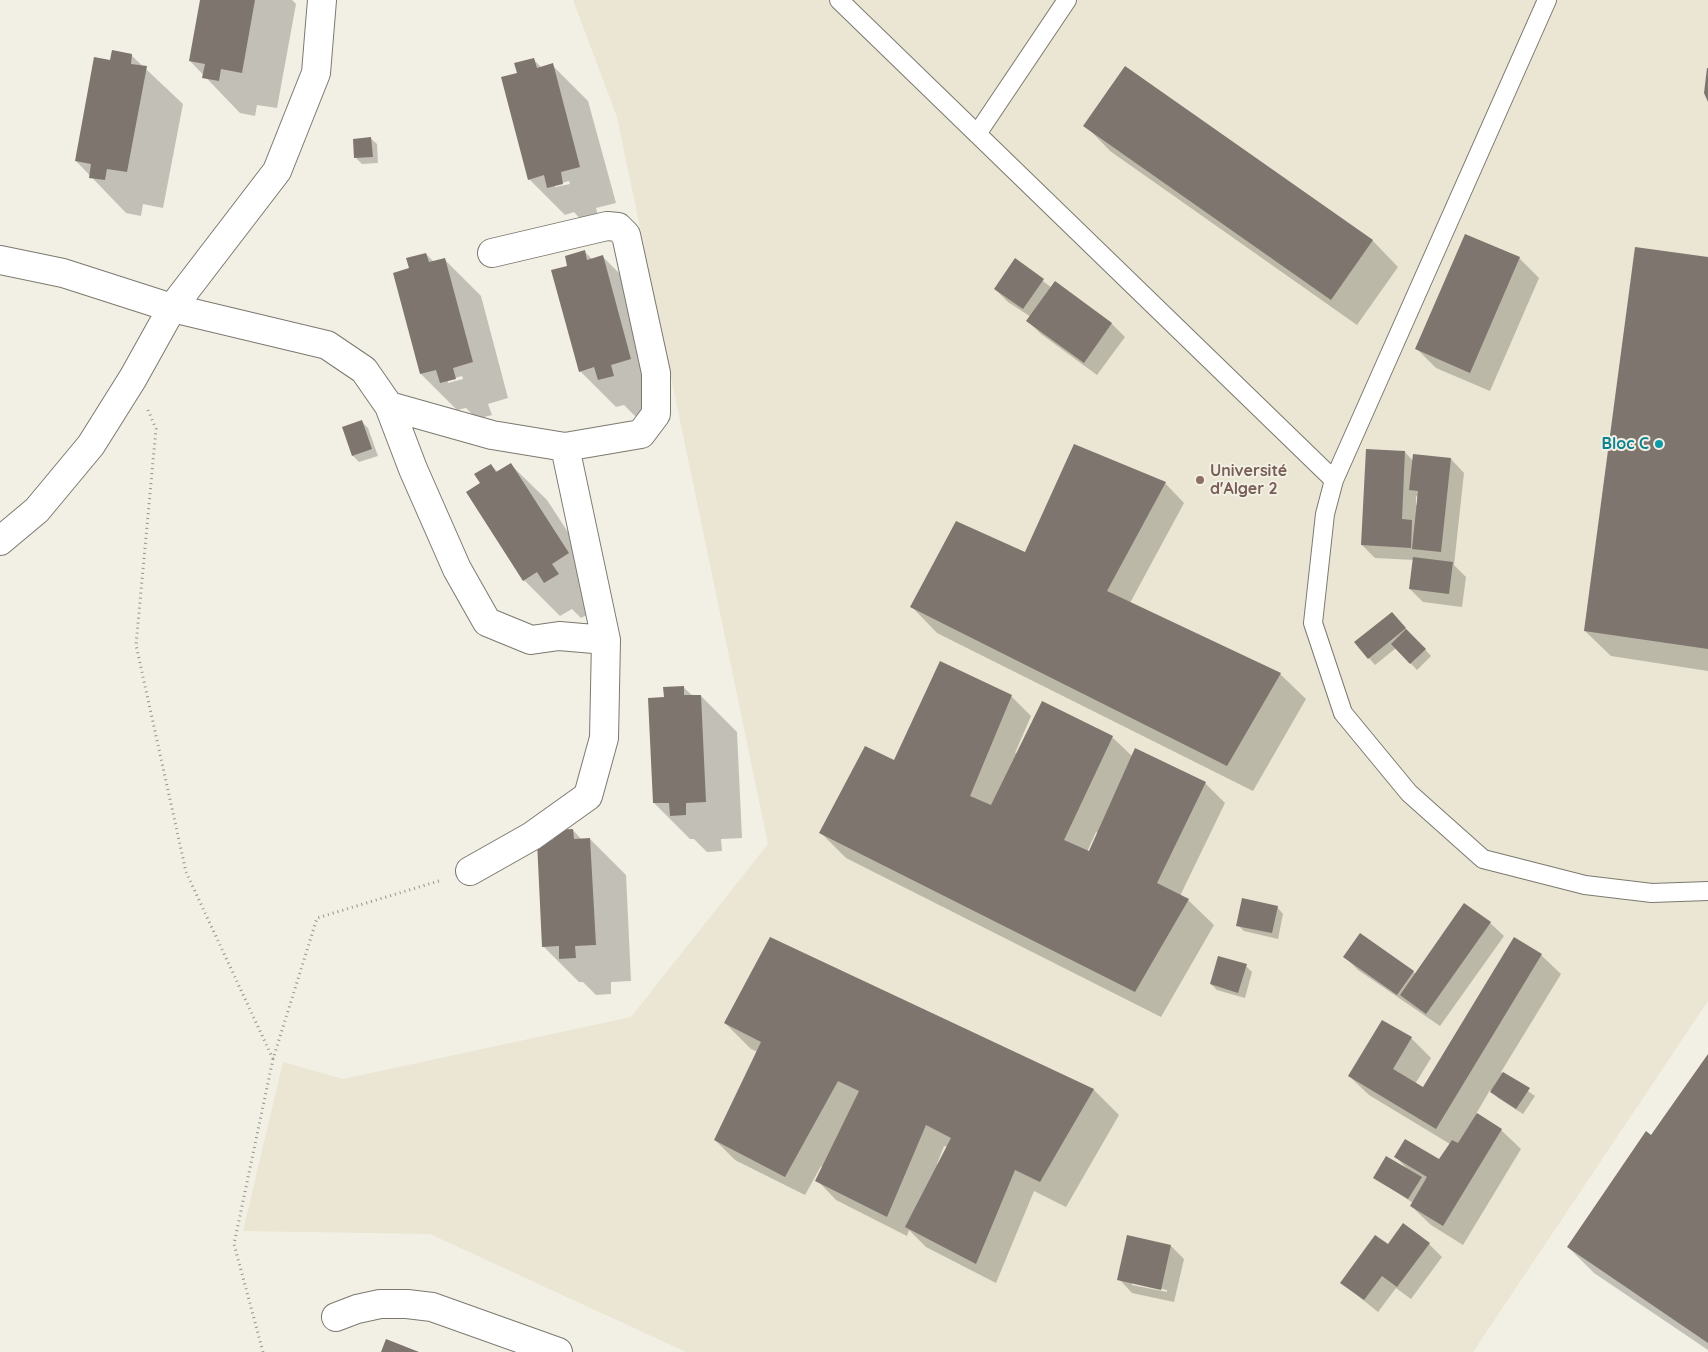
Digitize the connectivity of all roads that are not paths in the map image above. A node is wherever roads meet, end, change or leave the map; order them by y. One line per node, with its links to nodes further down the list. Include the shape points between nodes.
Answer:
1 (322, 0): 8 (street, via 316,73 277,171)
2 (839, 0): 5 (lane)
3 (1067, 0): 5 (lane)
4 (1547, 0): 11 (lane)
5 (977, 134): 11 (lane)
6 (492, 253): 10 (street, via 607,226 618,227 626,235 656,373 656,414 642,434)
7 (0, 260): 8 (street, via 63,273)
8 (172, 308): 9 (street, via 326,345 364,370); 12 (street, via 91,445 37,510)
9 (389, 406): 10 (street, via 492,435); 13 (street, via 457,569 487,622 531,640 559,636)
10 (565, 447): 13 (street)
11 (1334, 480): 15 (lane, via 1325,514 1313,623 1343,713 1409,793 1483,859 1586,885 1652,893)
12 (0, 540)
13 (606, 640): 14 (street, via 604,738 588,796 532,836)
14 (470, 871)
15 (1708, 891)
16 (336, 1317): 17 (street, via 357,1308 407,1304 432,1308)
17 (504, 1343): 18 (street)
18 (558, 1352)

